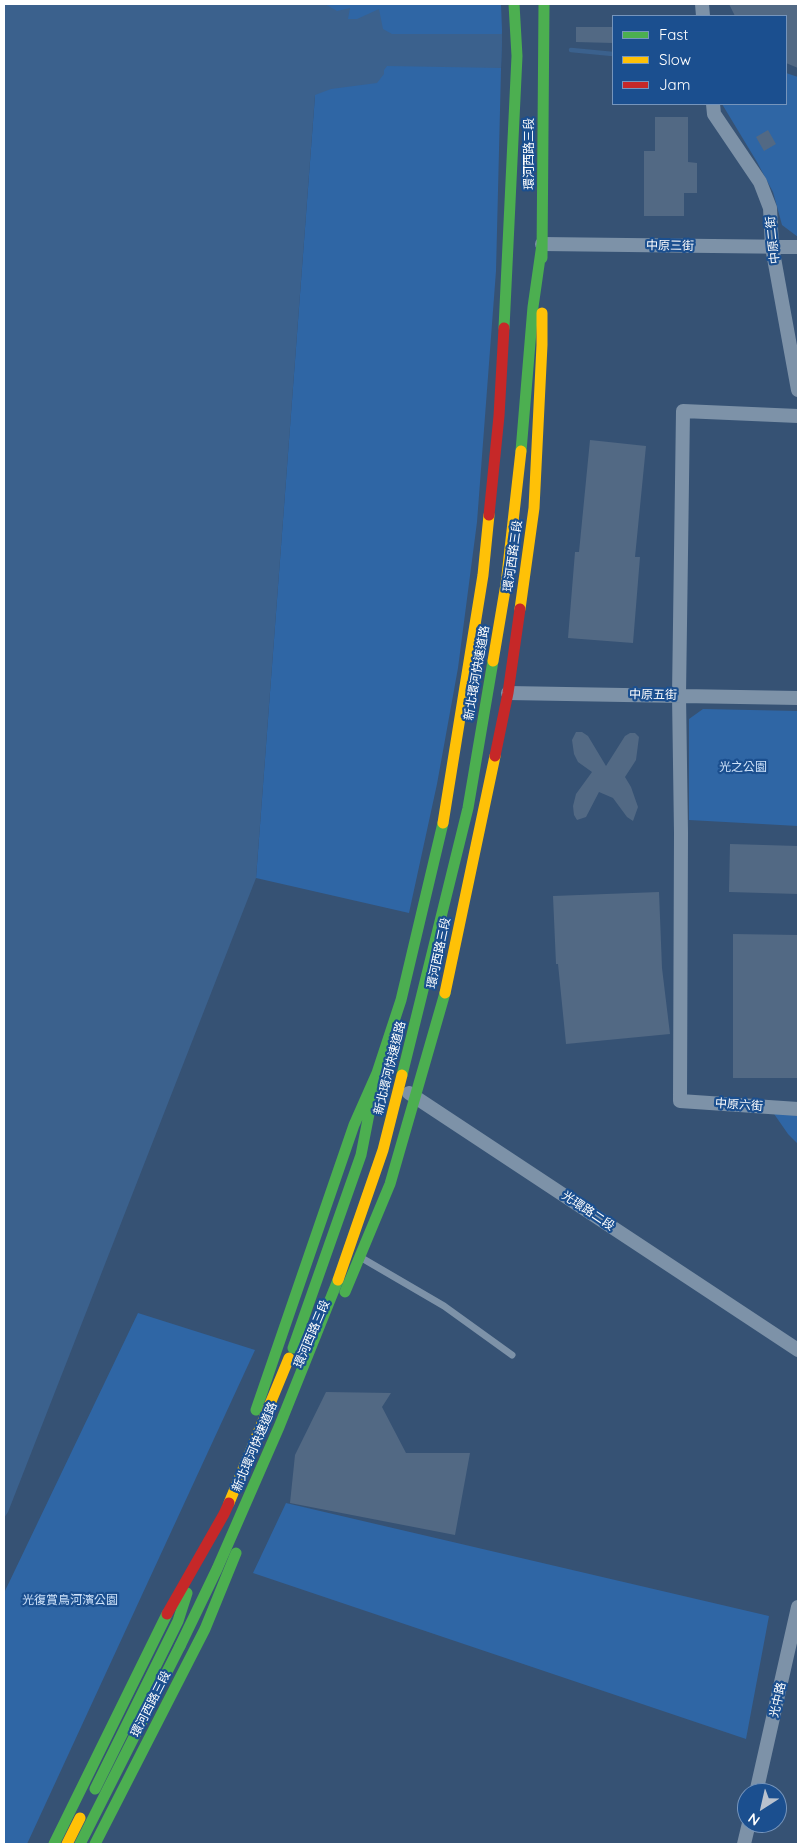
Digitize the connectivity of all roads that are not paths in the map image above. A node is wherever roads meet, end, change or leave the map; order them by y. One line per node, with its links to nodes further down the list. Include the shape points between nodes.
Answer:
1 (514, 4): 12 (main road, 環河西路三段, via 517,56 509,255 500,416 483,574 446,809 401,1000)
2 (544, 4): 4 (main road, 環河西路三段)
3 (713, 105): 5 (street, 中原二街, via 714,114 760,182 770,208)
4 (542, 244): 5 (street, 中原三街); 9 (main road, 環河西路三段, via 542,345 534,508); 22 (main road, 新北環河快速道路, bridge, via 506,584 468,808 383,1150 335,1289 217,1569)
5 (772, 247): 6 (street, 中原三街); 7 (street, 中原二街)
6 (798, 247)
7 (798, 390)
8 (798, 416): 10 (street, via 683,411)
9 (508, 693): 10 (street, 中原五街); 13 (main road, 環河西路三段, via 447,986)
10 (679, 695): 11 (street, 中原五街); 14 (street, 中原六街, via 680,1101)
11 (798, 698)
12 (377, 1073): 13 (street, 光環路二段); 20 (main road, 新北環河快速道路, bridge, via 361,1155 294,1348 224,1514 167,1614); 21 (main road, 環河西路三段, via 354,1125 251,1424 178,1622)
13 (416, 1097): 15 (main road, 環河西路三段, via 390,1184); 16 (street, 光環路二段)
14 (798, 1109)
15 (360, 1257): 17 (lane, via 444,1306); 23 (main road, 環河西路三段, via 205,1629)
16 (798, 1350)
17 (512, 1355)
18 (798, 1609): 19 (street, 光中路)
19 (758, 1783)
20 (54, 1844)
21 (67, 1844)
22 (80, 1844)
23 (95, 1844)

